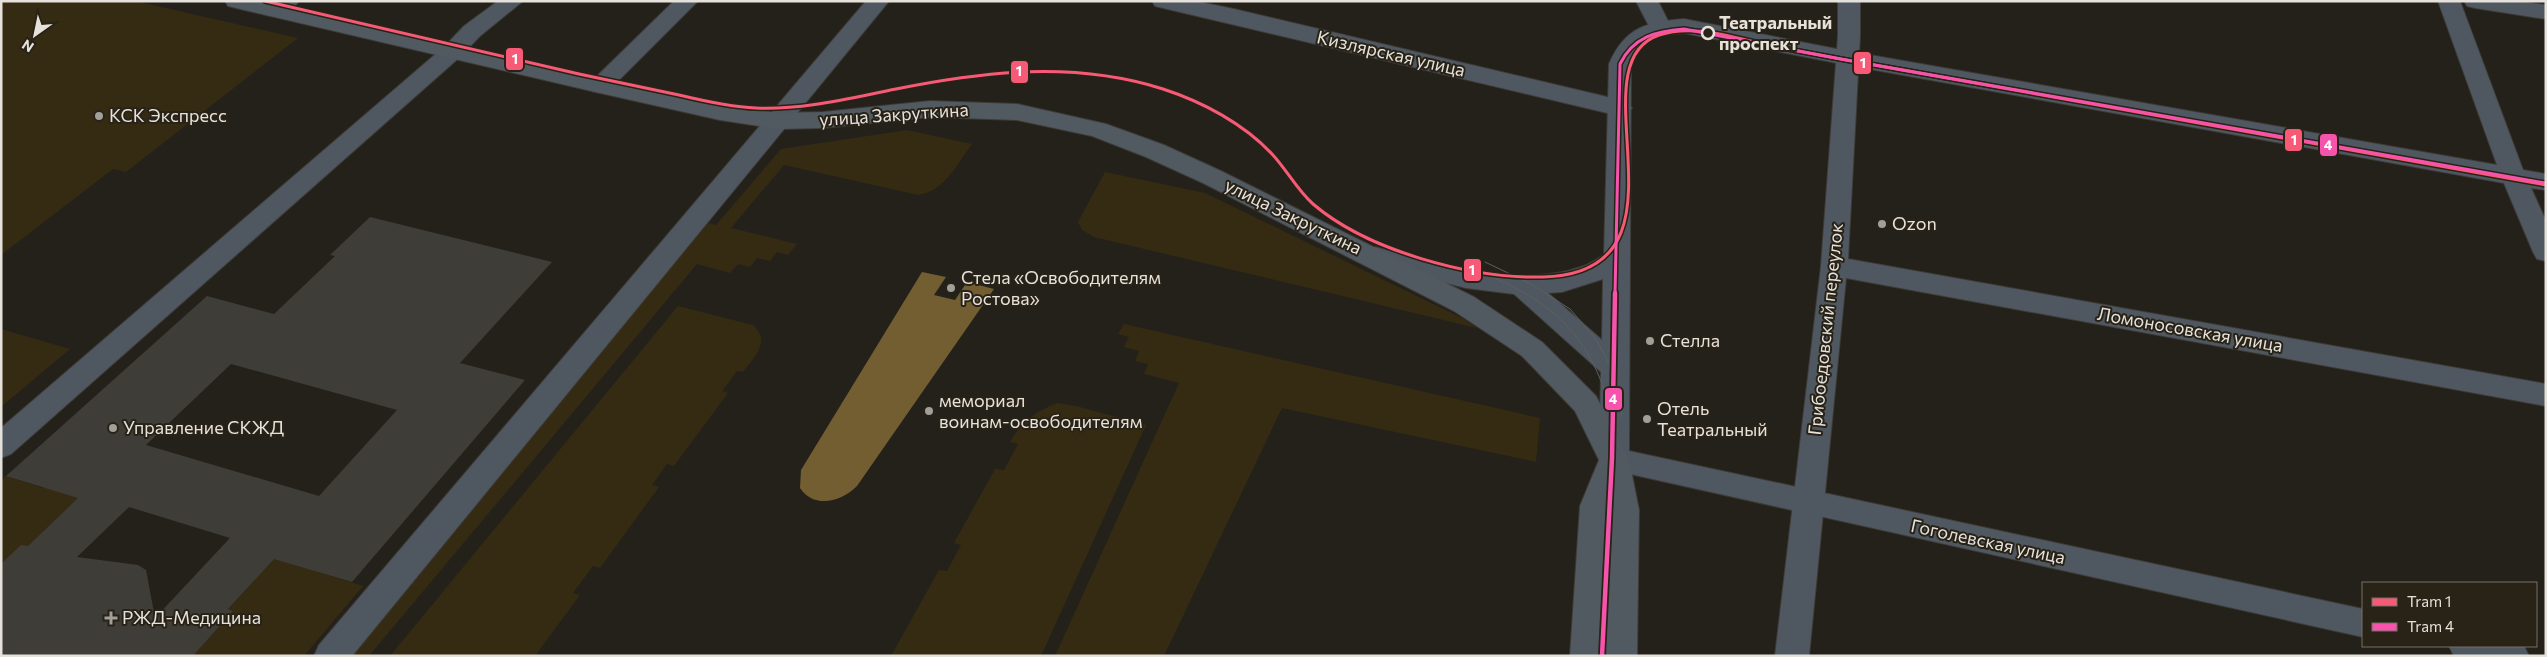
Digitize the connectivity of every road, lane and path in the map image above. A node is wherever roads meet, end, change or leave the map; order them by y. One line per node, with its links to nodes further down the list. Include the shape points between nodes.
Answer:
1 (236, 1): 10 (main road, улица Закруткина)
2 (512, 1): 14 (street)
3 (687, 1): 16 (street)
4 (878, 1): 18 (street)
5 (1163, 1): 11 (street, Кизлярская улица)
6 (1647, 1): 13 (street)
7 (1850, 1): 15 (street, Грибоедовский переулок)
8 (2449, 1): 19 (street)
9 (2475, 1): 12 (street)
10 (281, 6): 14 (main road, улица Закруткина)
11 (1239, 9): 17 (street, Кизлярская улица)
12 (2546, 12)
13 (1660, 27): 15 (street, via 1684,26); 17 (street, via 1634,41 1624,54 1620,64)
14 (453, 50): 16 (main road, улица Закруткина); 28 (street)
15 (1847, 58): 19 (street); 24 (street, Грибоедовский переулок)
16 (600, 86): 18 (main road, улица Закруткина)
17 (1620, 108): 23 (street)
18 (778, 121): 22 (main road, улица Закруткина, via 823,120 930,109 1017,112 1059,120 1155,151); 33 (street)
19 (2514, 176): 20 (street); 21 (street)
20 (2546, 182)
21 (2546, 252)
22 (1372, 255): 25 (street, улица Закруткина, via 1470,279); 29 (main road, улица Закруткина, via 1464,304 1532,349 1586,404)
23 (1617, 258): 25 (street, улица Закруткина, via 1606,267 1576,279 1560,283); 26 (street)
24 (1834, 266): 27 (street, Ломоносовская улица); 30 (street, Грибоедовский переулок)
25 (1519, 283): 26 (street)
26 (1615, 368): 29 (street)
27 (2546, 395)
28 (1, 446)
29 (1614, 460): 30 (street, Гоголевская улица); 34 (main road, via 1595,506); 35 (main road, via 1624,510)
30 (1808, 503): 31 (street, Гоголевская улица); 36 (street, Грибоедовский переулок)
31 (2362, 623)
32 (2471, 647): 37 (street)
33 (331, 656)
34 (1587, 656)
35 (1620, 656)
36 (1792, 656)
37 (2512, 656)

